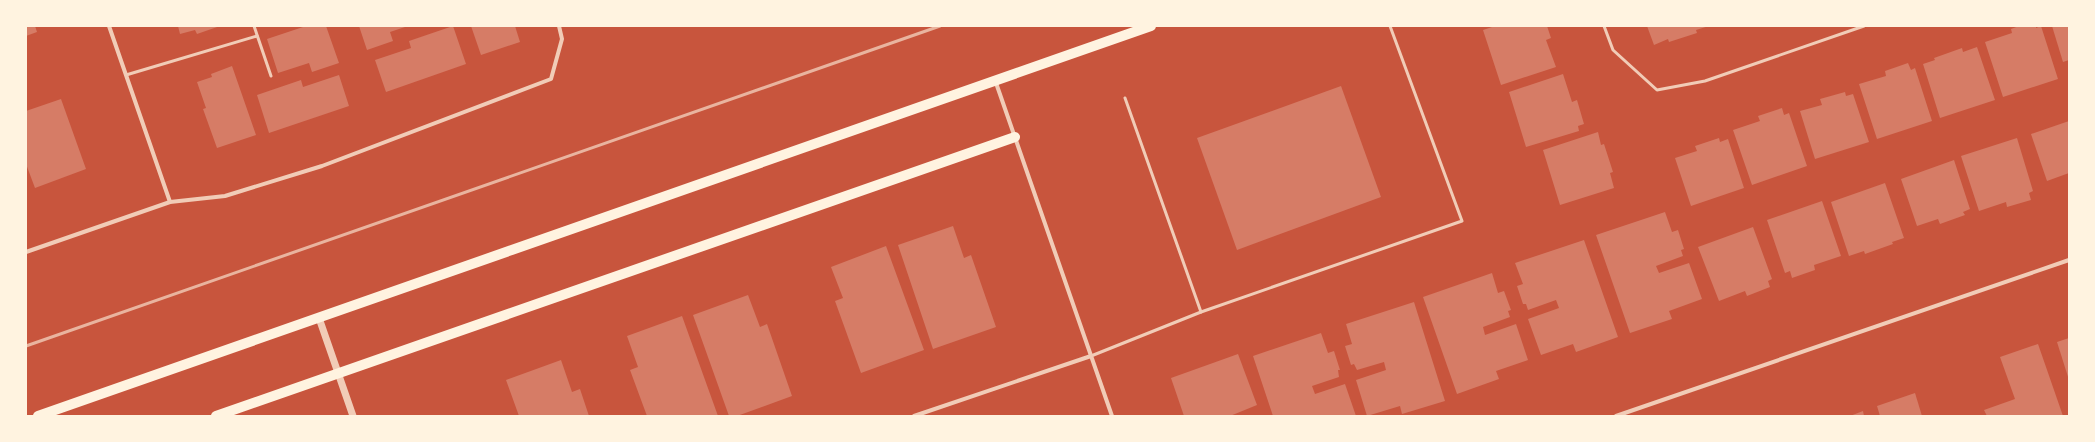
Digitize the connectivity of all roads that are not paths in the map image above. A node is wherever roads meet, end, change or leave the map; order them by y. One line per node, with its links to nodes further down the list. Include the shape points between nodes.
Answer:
1 (109, 26): 9 (street)
2 (254, 26): 8 (lane)
3 (559, 26): 14 (street, via 562,39 551,79 322,166 225,196)
4 (1151, 26): 11 (main road)
5 (1390, 26): 17 (lane, via 1462,221)
6 (1604, 26): 7 (lane, via 1613,50 1657,90 1705,81)
7 (1864, 26)
8 (257, 36): 9 (lane); 10 (lane)
9 (126, 75): 14 (street)
10 (270, 76)
11 (995, 80): 13 (street); 18 (main road)
12 (1125, 98): 17 (lane)
13 (1014, 137): 19 (street); 20 (main road)
14 (170, 202): 15 (street)
15 (26, 252)
16 (2069, 260): 26 (street)
17 (1201, 312): 19 (lane)
18 (319, 318): 20 (street); 21 (main road)
19 (1091, 356): 24 (street); 25 (street)
20 (338, 374): 22 (main road); 23 (street)
21 (38, 416)
22 (216, 416)
23 (353, 416)
24 (914, 416)
25 (1112, 416)
26 (1616, 416)

